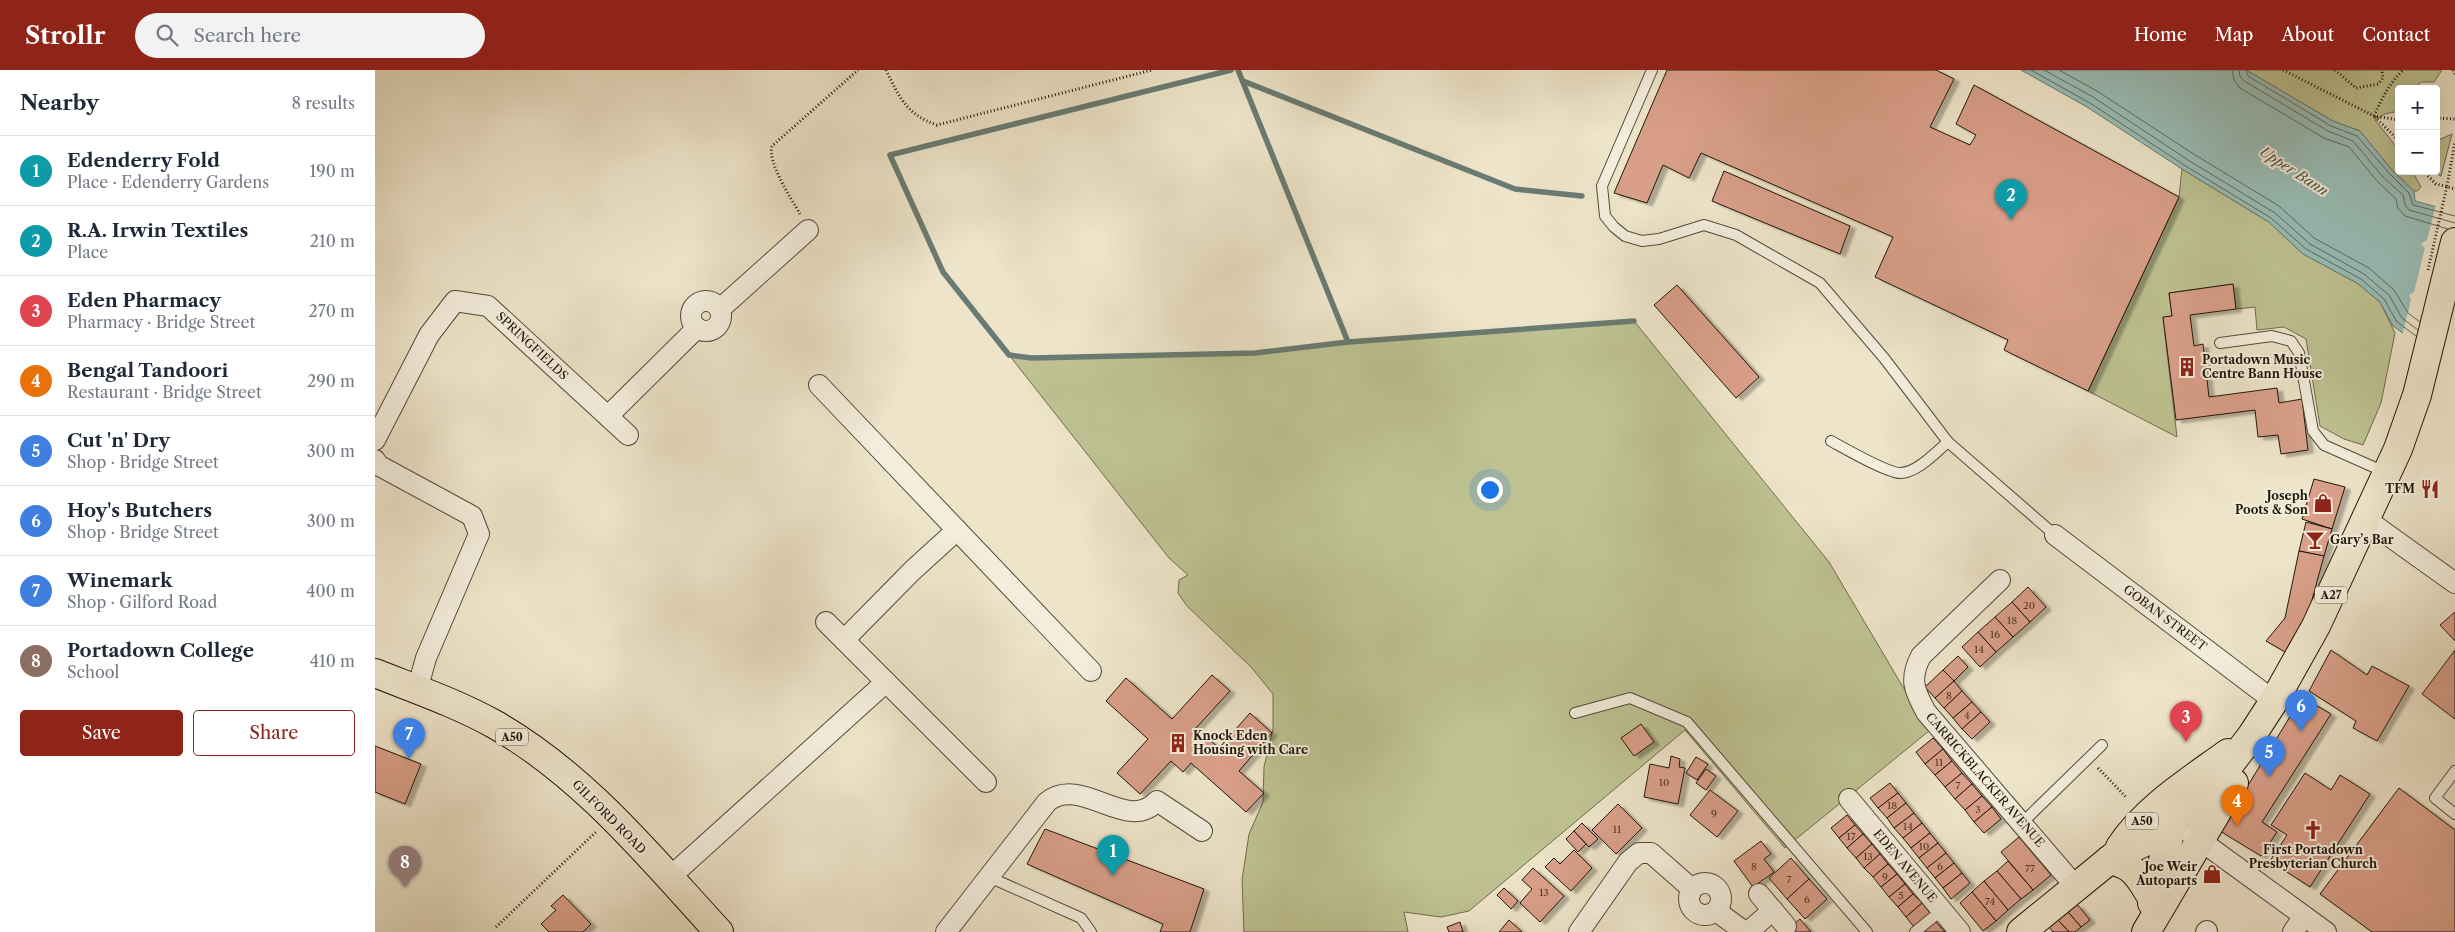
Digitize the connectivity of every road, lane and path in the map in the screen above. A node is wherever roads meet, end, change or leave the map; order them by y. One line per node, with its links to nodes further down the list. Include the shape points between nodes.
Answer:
1 (858, 70): 19 (path, via 779,139 769,153)
2 (886, 70): 3 (path, via 906,106 919,119 937,125)
3 (1152, 70)
4 (1652, 70): 28 (lane, via 1602,186 1605,216 1613,227 1625,236 1642,241 1704,225 1736,234 1820,283 1885,358)
5 (2283, 70): 11 (path)
6 (2335, 70): 7 (path, via 2356,88 2378,84 2383,78)
7 (2382, 70)
8 (2403, 70): 11 (path, via 2384,93)
9 (2453, 70): 10 (path)
10 (2455, 74)
11 (2374, 116): 14 (path); 15 (path)
12 (2440, 118): 13 (path)
13 (2455, 118)
14 (2395, 120)
15 (2395, 137)
16 (2455, 142): 21 (path, bridge)
17 (2427, 175): 18 (path, via 2436,184)
18 (2455, 189)
19 (808, 230): 24 (street, via 720,309 708,301 695,306 691,315 697,328)
20 (2455, 242): 30 (main road, A27, via 2417,396)
21 (2428, 270)
22 (2221, 343): 30 (lane, via 2273,336 2291,341 2299,353 2313,431 2324,445)
23 (819, 385): 32 (street)
24 (608, 416): 25 (street, SPRINGFIELDS); 26 (street, SPRINGFIELDS, via 488,306 455,301 429,335)
25 (628, 435)
26 (375, 440)
27 (1831, 441): 28 (lane, via 1900,474 1913,469)
28 (1948, 442): 33 (lane)
29 (375, 460): 41 (street, via 378,465 472,516 479,534 426,658)
30 (2388, 474): 31 (main road, A27)
31 (2367, 520): 35 (street); 42 (main road, A27, via 2316,626)
32 (957, 530): 37 (street); 38 (street)
33 (2055, 535): 42 (street, GOBAN STREET)
34 (2000, 580): 55 (street, CARRICKBLACKER AVENUE, via 1921,656 1915,669 1914,684 1926,712)
35 (2455, 584)
36 (826, 622): 37 (street)
37 (844, 640): 40 (street)
38 (1091, 671)
39 (375, 673): 41 (main road, GILFORD ROAD / A50)
40 (886, 682): 48 (street); 60 (street)
41 (417, 690): 53 (main road, GILFORD ROAD / A50, via 494,724 582,788)
42 (2274, 701): 44 (main road, A27)
43 (1575, 713): 75 (lane, via 1630,698 1687,722)
44 (2252, 736): 49 (main road, A27); 54 (main road, A27, via 2205,797); 57 (main road, A27, via 2241,772)
45 (2102, 745): 46 (lane)
46 (2089, 758): 50 (path); 55 (lane)
47 (2455, 771): 52 (lane, via 2435,798)
48 (986, 782)
49 (2176, 790): 54 (main road, A27); 58 (main road, A50, via 2129,833)
50 (2126, 797)
51 (1849, 799): 65 (street, EDEN AVENUE)
52 (2455, 814)
53 (612, 817): 60 (main road, GILFORD ROAD / A50); 68 (path)
54 (2175, 822): 57 (street); 58 (main road, A50, via 2149,840); 63 (main road, A27)
55 (2022, 823): 61 (street, CARRICKBLACKER AVENUE)
56 (1202, 831): 59 (street, via 1157,801 1151,807 1134,812 1075,794 1056,795 1047,802)
57 (2199, 840): 66 (street); 69 (main road, A27)
58 (2111, 859): 61 (main road, A50); 63 (main road, via 2124,863 2137,874)
59 (989, 877): 71 (street); 72 (lane, via 1081,918)
60 (669, 878): 70 (main road, GILFORD ROAD / A50)
61 (2077, 886): 78 (main road, A50)
62 (1759, 894): 64 (street)
63 (2152, 898): 69 (main road, A27)
64 (1773, 910): 67 (street); 74 (street)
65 (1941, 910): 76 (lane); 77 (street, EDEN AVENUE)
66 (2298, 924): 79 (street)
67 (1787, 926)
68 (496, 927)
69 (2147, 930)
70 (719, 932)
71 (946, 932)
72 (1091, 932)
73 (1579, 932): 74 (street, via 1628,862 1639,853 1651,853 1692,889 1689,899 1693,909 1701,914 1716,911)
74 (1747, 932)
75 (1867, 932)
76 (1915, 932)
77 (1960, 932)
78 (2021, 932)
79 (2326, 932)

